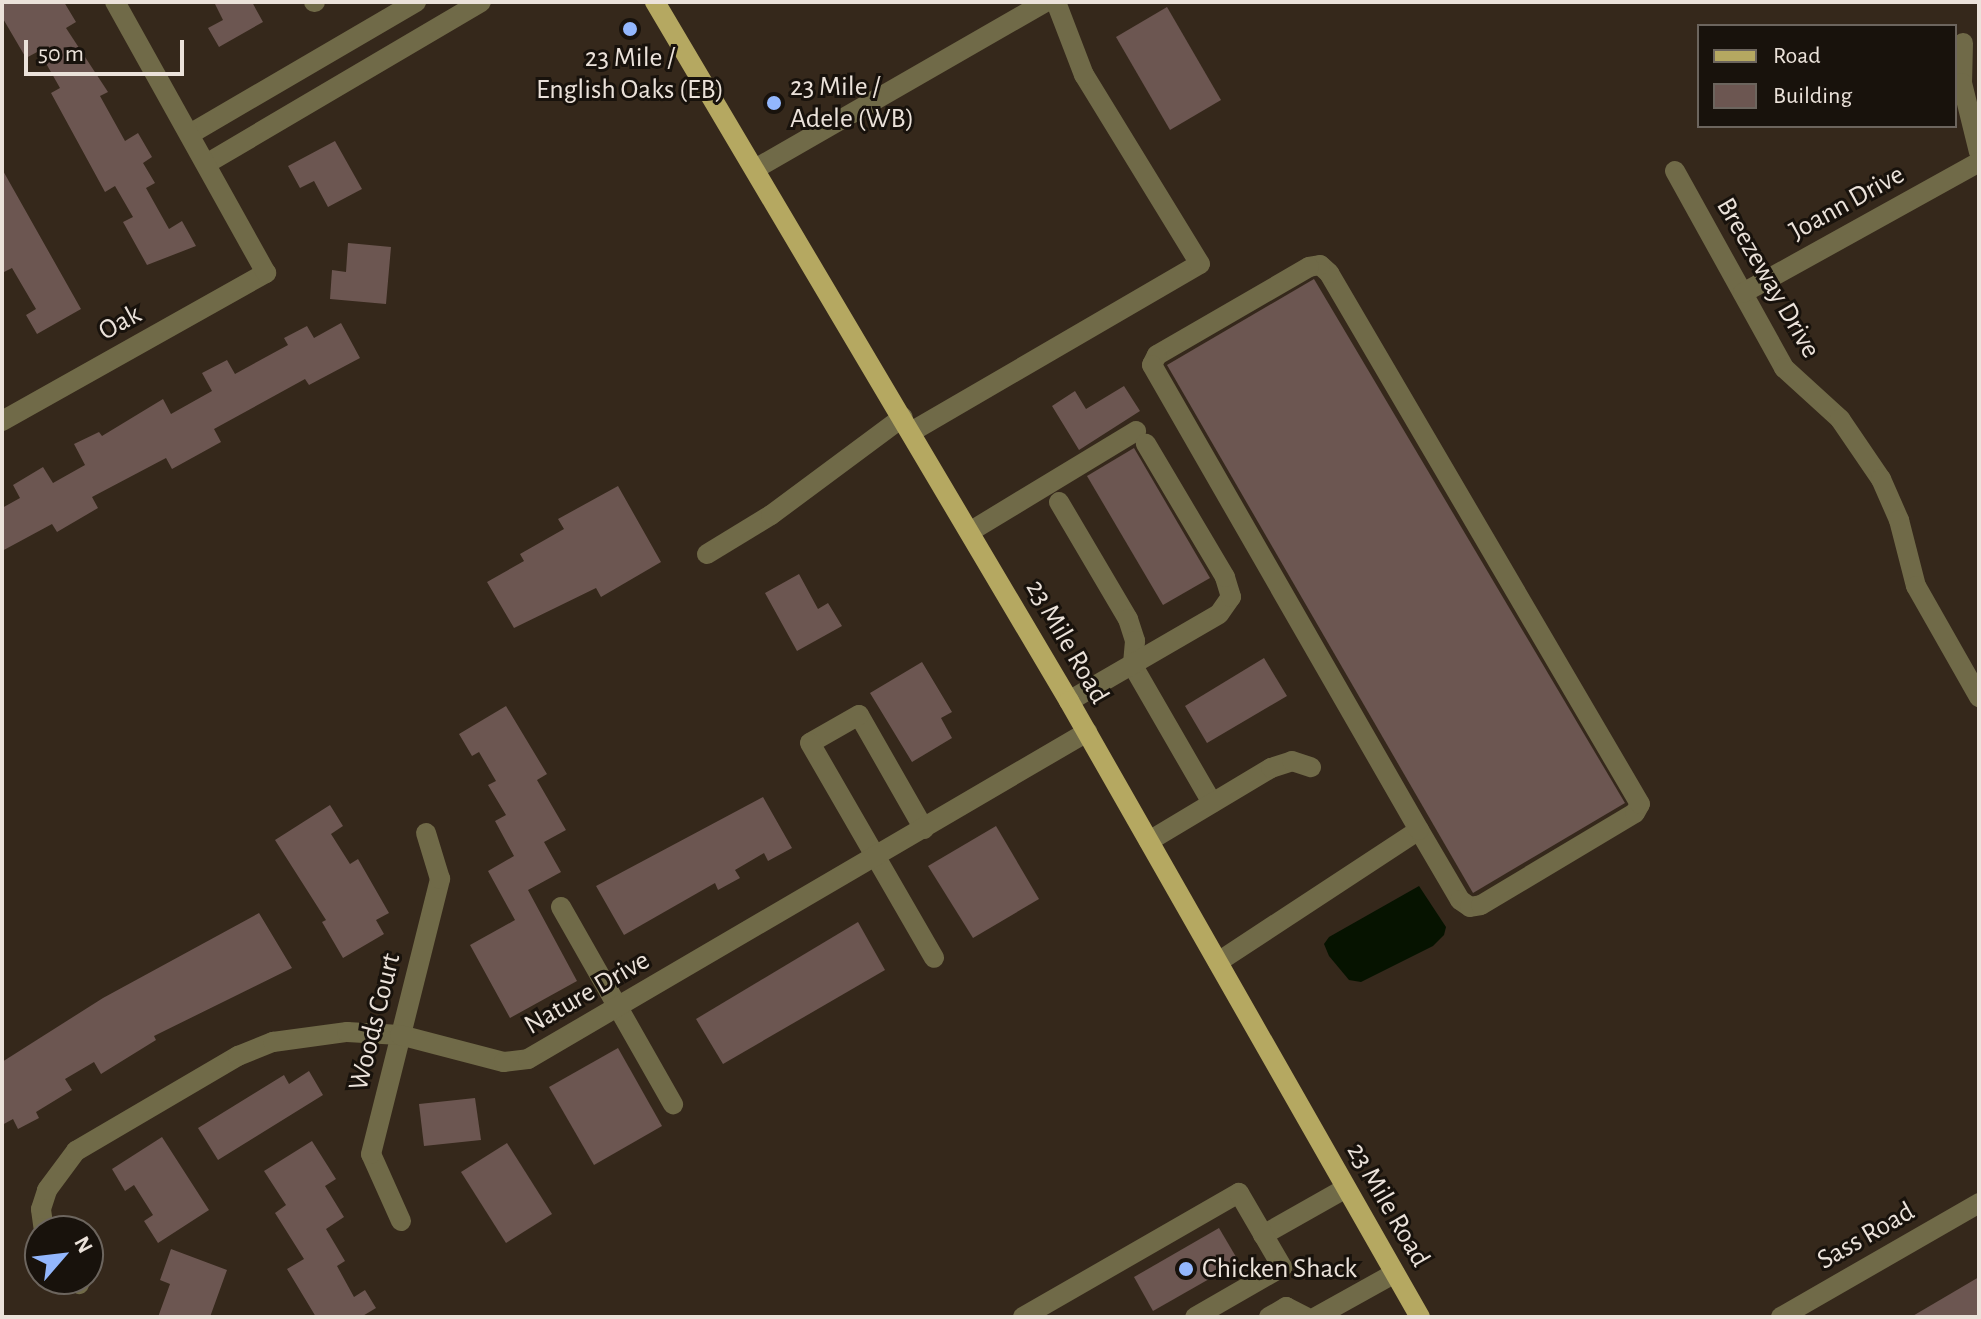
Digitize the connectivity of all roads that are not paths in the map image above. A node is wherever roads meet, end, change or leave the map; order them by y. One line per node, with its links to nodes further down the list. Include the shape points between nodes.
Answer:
1 (115, 2): 10 (street)
2 (416, 2): 7 (street)
3 (481, 2): 8 (street)
4 (655, 2): 14 (main road, 23 Mile Road)
5 (1046, 2): 14 (street)
6 (1056, 2): 18 (street, via 1084,75 1200,264)
7 (393, 8): 8 (street); 10 (street)
8 (414, 41): 13 (street)
9 (1963, 43): 11 (street, via 1962,83)
10 (190, 134): 13 (street)
11 (1979, 152)
12 (1979, 162): 16 (street, Joann Drive)
13 (206, 164): 17 (street, Oak, via 266,273)
14 (755, 169): 18 (main road, 23 Mile Road)
15 (1675, 171): 16 (street, Breezeway Drive)
16 (1743, 293): 23 (street, Breezeway Drive, via 1794,382 1840,419 1881,479 1899,520 1916,586)
17 (4, 414)
18 (907, 424): 20 (main road, 23 Mile Road); 21 (street)
19 (1059, 502): 22 (street, via 1128,619 1135,641)
20 (971, 531): 22 (street, via 1141,438 1225,577 1231,597 1219,614); 24 (main road, 23 Mile Road)
21 (707, 554)
22 (1133, 666): 24 (street); 27 (street)
23 (1979, 697)
24 (1069, 701): 25 (main road, 23 Mile Road)
25 (1087, 732): 28 (street, Nature Drive); 31 (main road, 23 Mile Road)
26 (1311, 767): 27 (street, via 1292,761 1271,768)
27 (1212, 803): 31 (street)
28 (924, 829): 32 (street, Nature Drive); 32 (street, via 859,715 810,743)
29 (1419, 830): 29 (street, via 1460,900 1470,907 1533,874 1640,804 1329,273 1320,265 1309,267 1157,355 1152,365); 35 (street)
30 (426, 833): 37 (street, Woods Court, via 440,879)
31 (1149, 841): 35 (main road, 23 Mile Road)
32 (874, 856): 34 (street); 36 (street, Nature Drive)
33 (561, 907): 36 (street)
34 (934, 958)
35 (1218, 962): 39 (main road, 23 Mile Road)
36 (619, 1008): 37 (street, Nature Drive, via 528,1059 504,1062); 38 (street)
37 (400, 1035): 41 (street, Nature Drive, via 315,1035 273,1042 238,1056 76,1151 47,1190); 42 (street, Woods Court, via 371,1154)
38 (673, 1104)
39 (1346, 1188): 43 (street); 44 (main road, 23 Mile Road)
40 (1979, 1203): 51 (street, Sass Road)
41 (42, 1215)
42 (401, 1221)
43 (1263, 1235): 45 (street, via 1239,1193); 46 (street, via 1282,1267)
44 (1395, 1273): 49 (street); 50 (main road, 23 Mile Road)
45 (1023, 1317)
46 (1195, 1317)
47 (1269, 1317): 48 (street, via 1286,1307)
48 (1306, 1317)
49 (1316, 1317)
50 (1420, 1317)
51 (1781, 1317)

